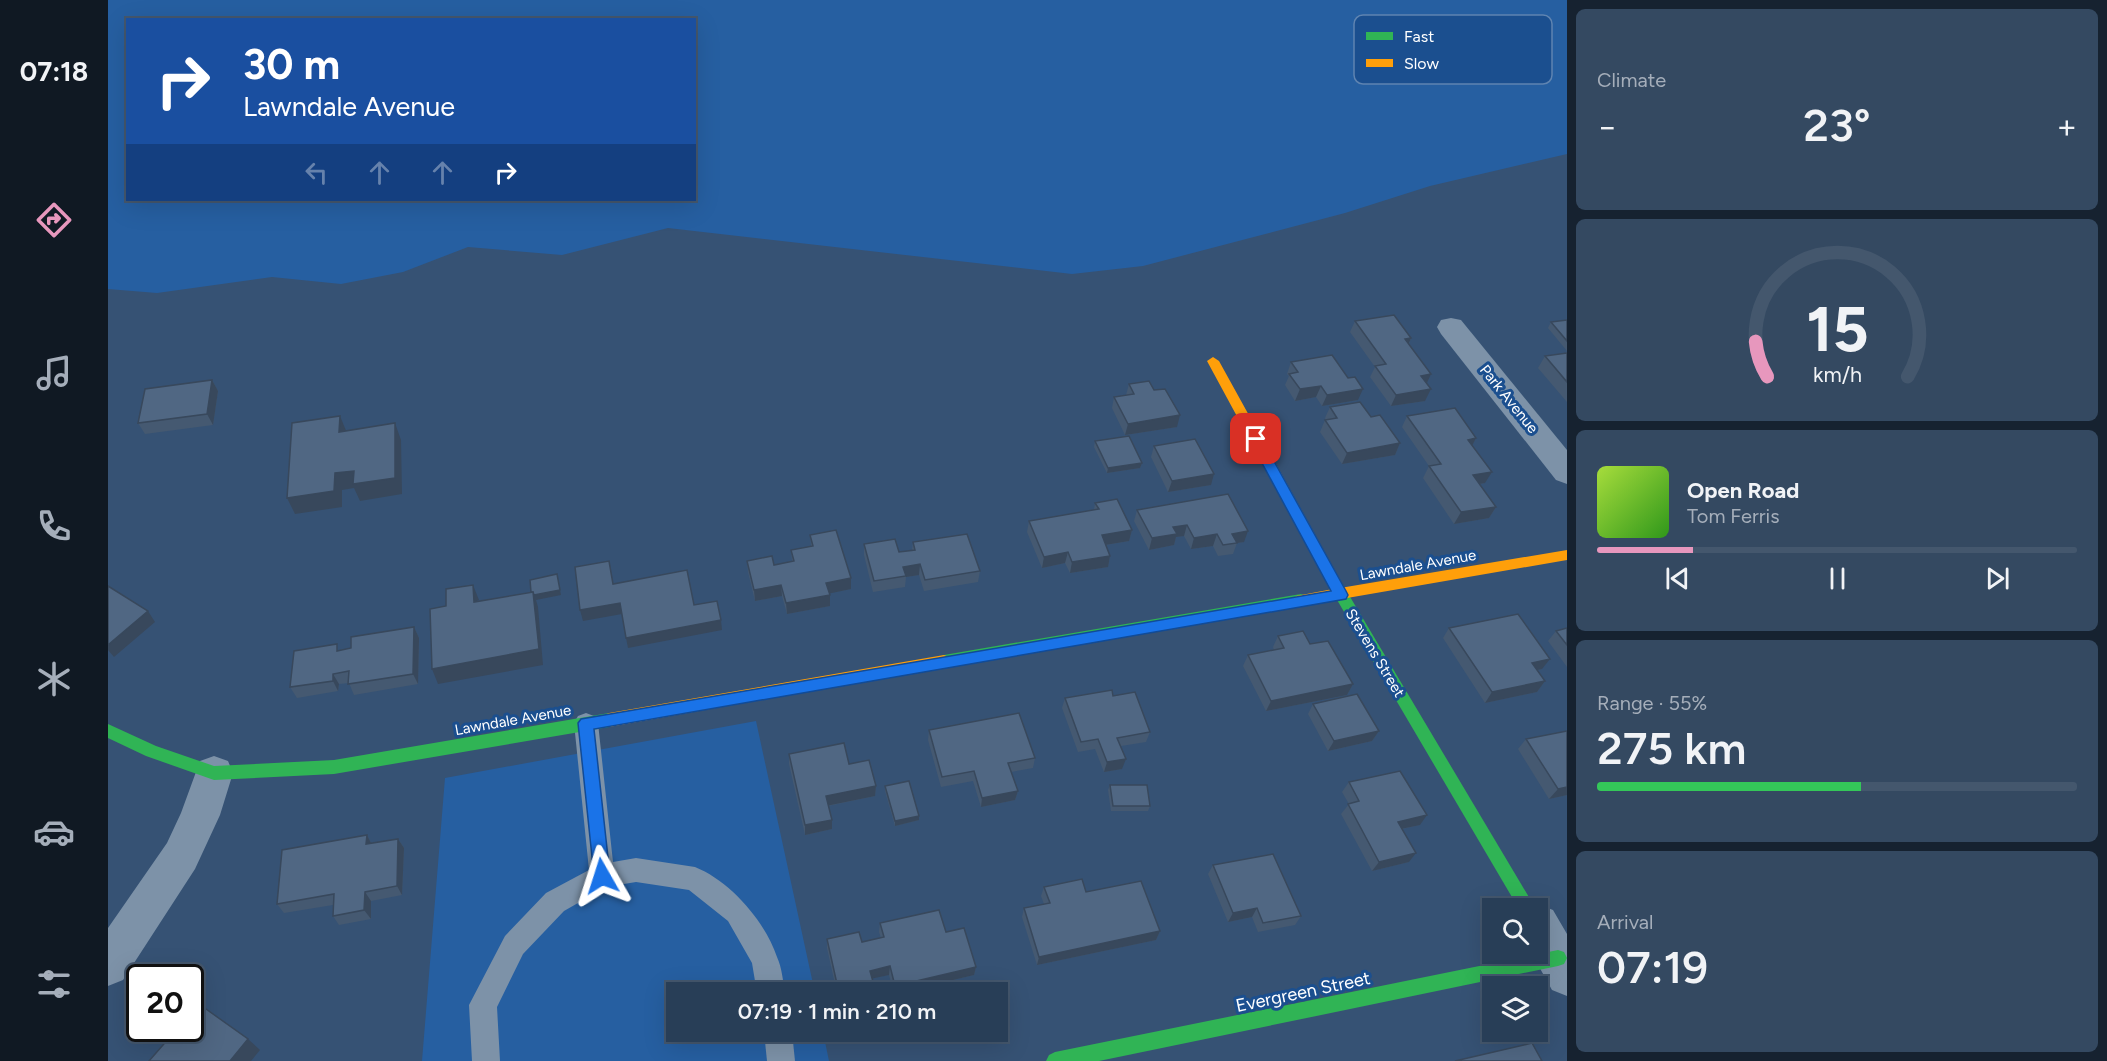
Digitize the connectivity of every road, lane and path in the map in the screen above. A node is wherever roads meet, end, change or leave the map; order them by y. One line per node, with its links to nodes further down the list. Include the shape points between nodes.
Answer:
1 (1451, 327): 3 (street, Park Avenue)
2 (1213, 361): 5 (street, Stevens Street)
3 (1567, 472)
4 (1567, 555): 5 (street, Lawndale Avenue)
5 (1341, 595): 6 (street, Lawndale Avenue); 10 (street, Stevens Street)
6 (586, 723): 8 (street, Lawndale Avenue, via 334,767); 9 (lane)
7 (108, 731): 8 (street, Lawndale Avenue)
8 (214, 773): 12 (street, via 181,856)
9 (602, 876): 13 (lane, via 636,870 695,879 737,912 765,959); 15 (lane, via 555,902 514,945 483,1005)
10 (1521, 898)
11 (1554, 952): 17 (street, Evergreen Street)
12 (108, 965)
13 (769, 982)
14 (779, 1042): 16 (lane)
15 (486, 1061)
16 (781, 1061)
17 (1056, 1061)

